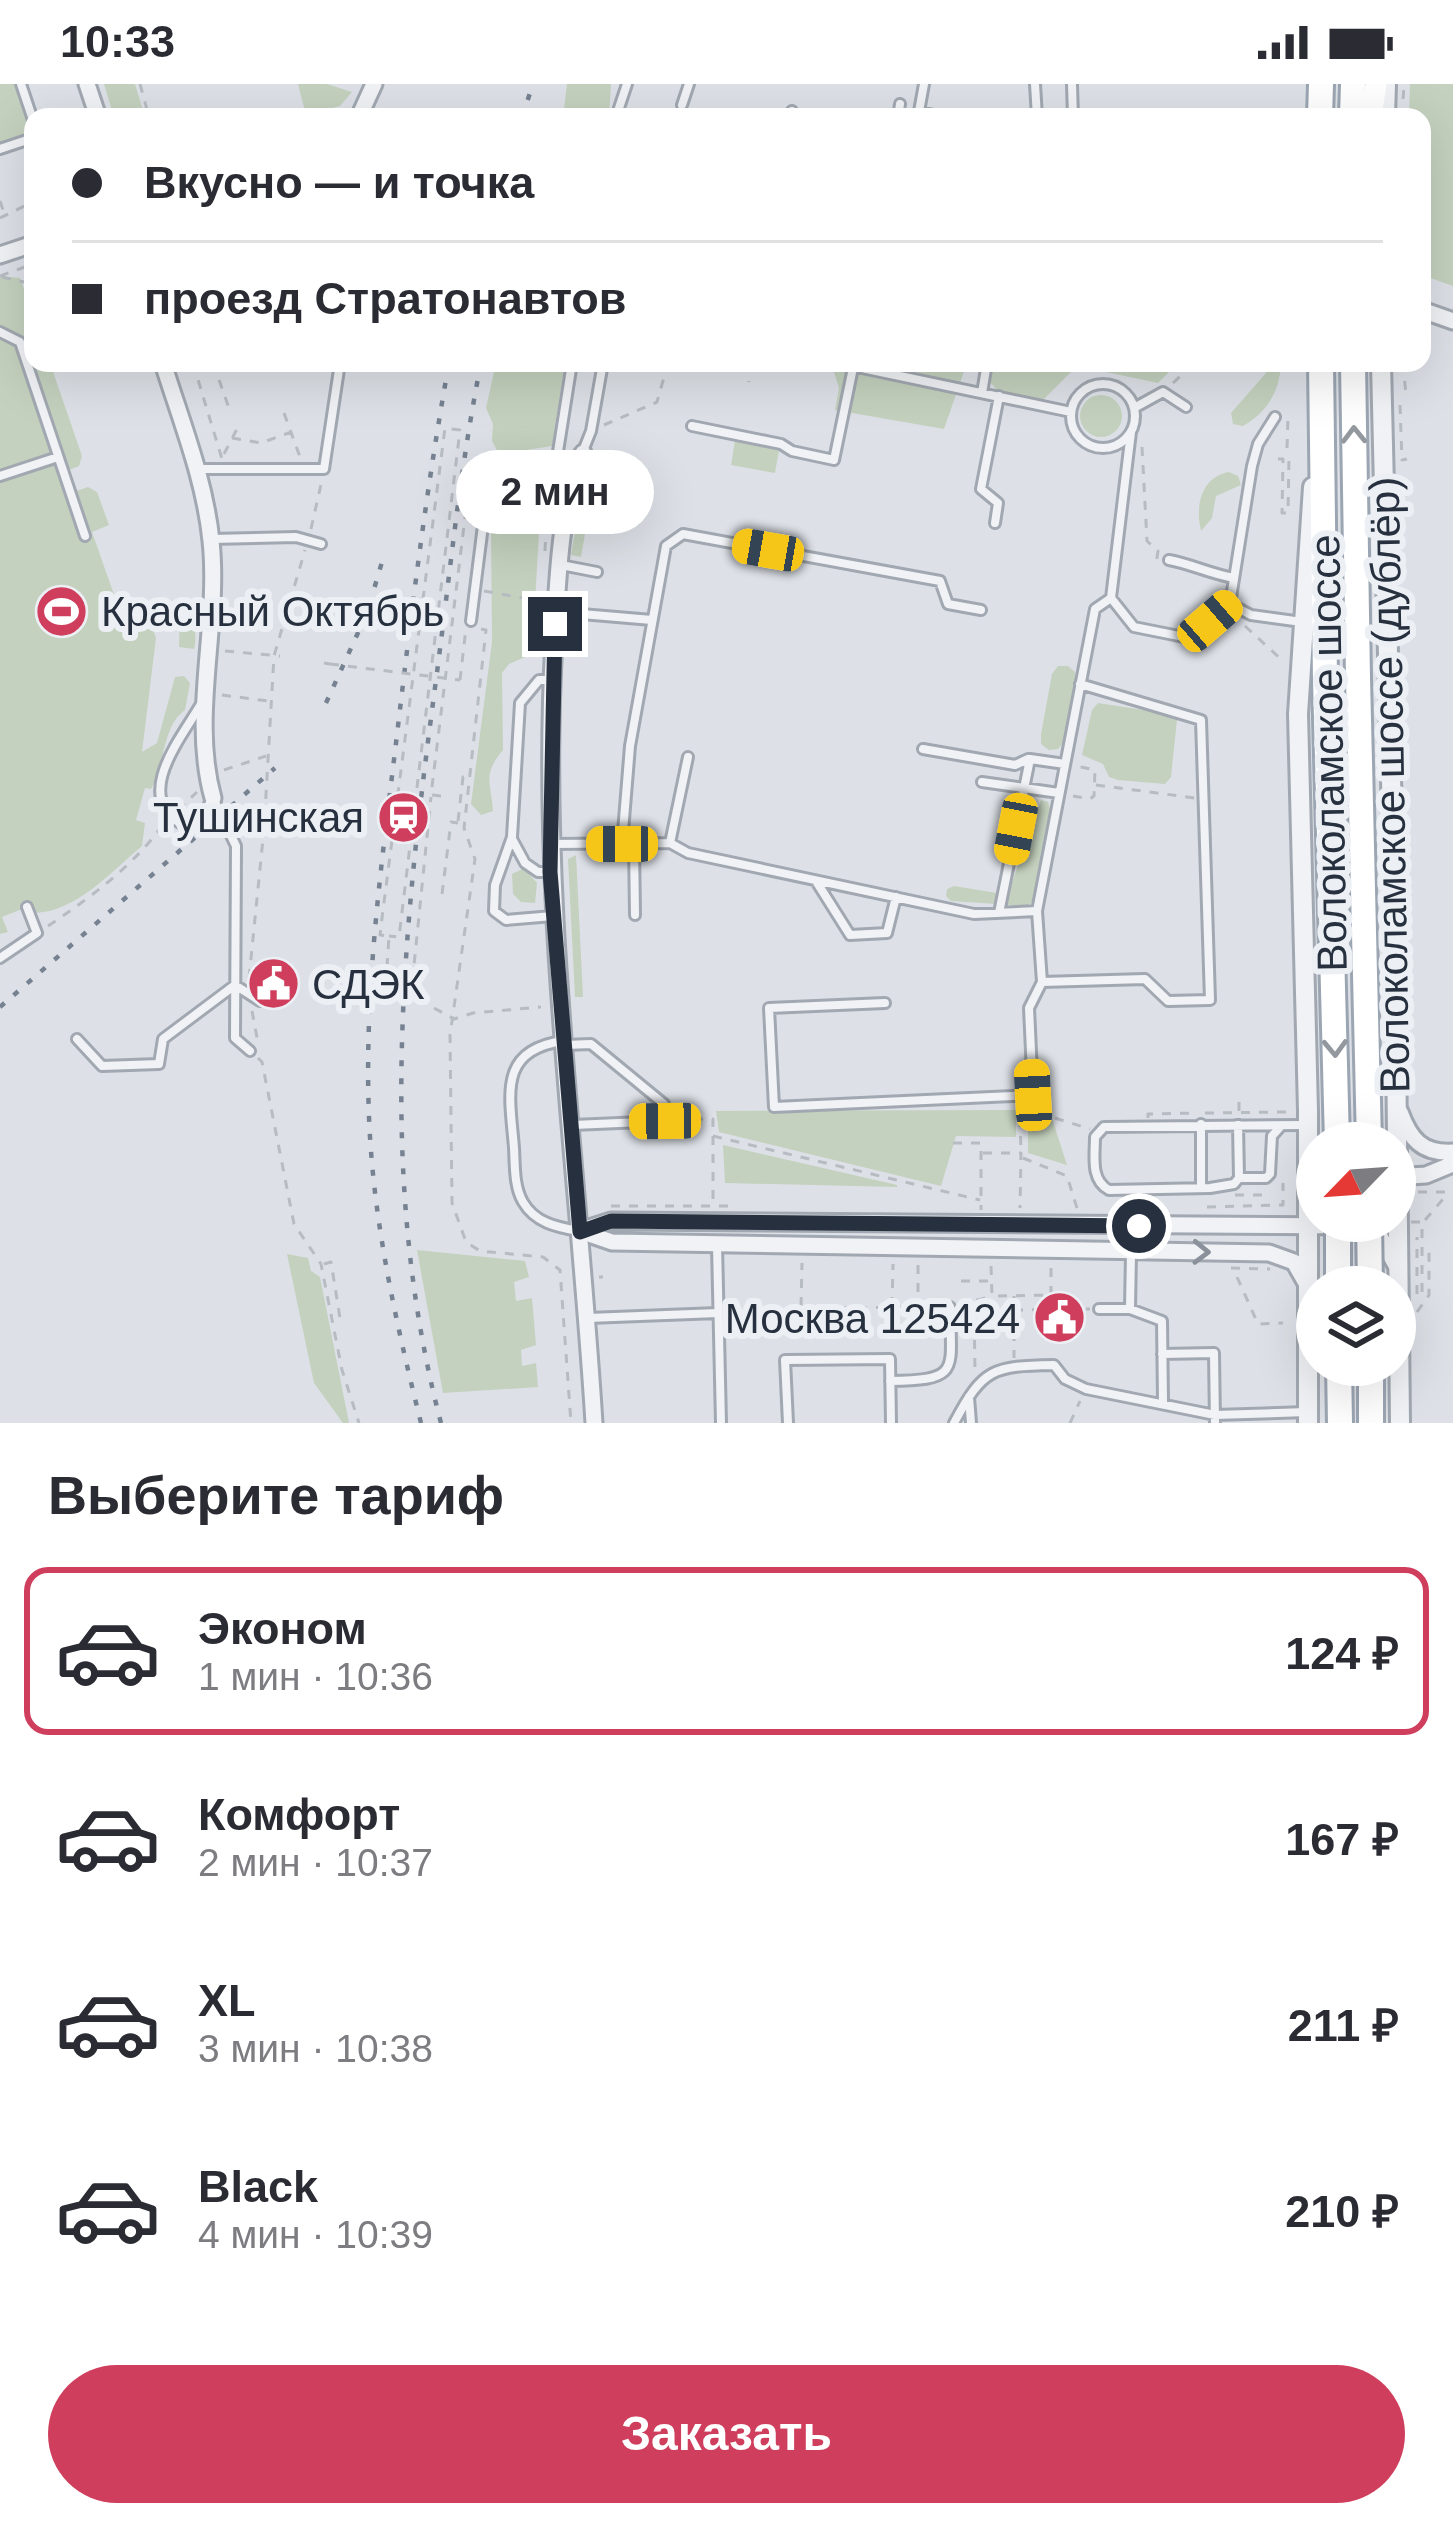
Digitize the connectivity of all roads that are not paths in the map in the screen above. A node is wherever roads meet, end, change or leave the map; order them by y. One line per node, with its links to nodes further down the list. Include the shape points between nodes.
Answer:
1 (689, 84): 3 (lane)
2 (900, 104): 4 (lane)
3 (682, 105)
4 (899, 108)
5 (0, 332): 6 (lane, via 20,342)
6 (24, 354)
7 (30, 372): 28 (lane)
8 (166, 372): 30 (street)
9 (339, 372): 30 (lane, via 325,469 223,462)
10 (571, 372): 29 (lane)
11 (602, 372): 27 (lane)
12 (851, 372): 24 (lane, via 834,460)
13 (889, 372): 18 (lane)
14 (986, 372): 18 (lane)
15 (1321, 372): 25 (main road, Волоколамское шоссе)
16 (1353, 372): 85 (main road, Волоколамское шоссе, one-way to 16, bridge)
17 (1381, 372): 80 (street, Волоколамское шоссе (дублёр))
18 (982, 393): 19 (lane)
19 (998, 396): 22 (lane); 33 (lane, via 981,488 998,503)
20 (1186, 407): 21 (lane, via 1163,392)
21 (1134, 408): 22 (lane, via 1119,388 1095,385); 26 (lane)
22 (1072, 412): 26 (lane, via 1087,444 1112,447)
23 (1275, 417): 40 (lane, via 1252,466)
24 (692, 426)
25 (1321, 429): 47 (street, Волоколамское шоссе (дублёр)); 84 (main road, Волоколамское шоссе, one-way to 84, bridge)
26 (1131, 436): 41 (lane)
27 (583, 453): 32 (street)
28 (58, 457): 31 (lane); 34 (lane)
29 (557, 458): 32 (lane); 46 (lane, via 490,462)
30 (197, 469): 35 (street)
31 (0, 476)
32 (569, 489): 38 (street)
33 (994, 523)
34 (85, 536)
35 (211, 539): 36 (lane); 50 (street)
36 (321, 544)
37 (1169, 560): 40 (lane)
38 (561, 565): 39 (lane); 44 (street)
39 (597, 572)
40 (1234, 578): 42 (lane)
41 (1111, 598): 42 (lane, via 1134,627 1184,638); 49 (lane, via 1095,609)
42 (1230, 604): 47 (lane)
43 (981, 610): 45 (lane, via 948,604 940,581 682,535 666,546)
44 (556, 612): 45 (lane); 48 (street)
45 (652, 620): 61 (lane)
46 (471, 621)
47 (1302, 622): 81 (street, Волоколамское шоссе (дублёр))
48 (552, 680): 59 (lane, via 539,680 520,703); 60 (street)
49 (1080, 684): 54 (lane); 73 (lane, via 1201,720 1210,1000 1168,1001 1145,979)
50 (215, 694): 57 (street); 57 (lane, via 164,771 160,797 180,823 202,817)
51 (923, 748): 53 (lane, via 1015,765)
52 (688, 758): 63 (lane)
53 (1030, 759): 54 (lane); 56 (lane)
54 (1065, 764): 58 (lane)
55 (982, 782): 56 (lane)
56 (1025, 788): 58 (lane); 69 (lane)
57 (208, 793): 74 (lane, via 236,846)
58 (1059, 794): 68 (lane)
59 (512, 837): 64 (lane, via 525,863); 71 (lane, via 494,885 494,911 506,920)
60 (550, 844): 61 (lane); 64 (street)
61 (622, 844): 62 (lane)
62 (634, 844): 63 (lane); 70 (lane)
63 (670, 844): 65 (lane)
64 (550, 872): 71 (street)
65 (815, 880): 66 (lane); 66 (lane, via 850,935 887,933)
66 (896, 897): 69 (lane)
67 (27, 907): 72 (lane, via 37,933)
68 (1037, 911): 69 (lane); 73 (lane)
69 (999, 913)
70 (635, 915)
71 (554, 916): 78 (street)
72 (0, 958)
73 (1042, 982): 76 (lane, via 1029,1008 1033,1095 774,1107 769,1008)
74 (236, 985): 75 (lane); 77 (lane, via 163,1039 159,1064 102,1066); 79 (lane, via 236,1038)
75 (260, 1000)
76 (885, 1003)
77 (77, 1039)
78 (565, 1043): 88 (street); 88 (lane, via 591,1044 664,1104 665,1118); 97 (lane, via 537,1044 518,1062 509,1088 522,1202 551,1226)
79 (250, 1051)
80 (1396, 1103): 86 (street, Волоколамское шоссе (дублёр)); 91 (street, via 1419,1145)
81 (1307, 1118): 82 (street, Волоколамское шоссе (дублёр)); 83 (street); 90 (lane)
82 (1307, 1122)
83 (1309, 1122)
84 (1336, 1122)
85 (1369, 1122)
86 (1396, 1122)
87 (1201, 1124): 89 (lane); 95 (lane); 95 (lane, via 1104,1127 1097,1131 1095,1175 1109,1190)
88 (572, 1125): 97 (street)
89 (1238, 1125): 90 (lane); 94 (lane)
90 (1282, 1125): 94 (lane, via 1272,1136 1270,1174)
91 (1453, 1152)
92 (1453, 1164): 93 (street)
93 (1416, 1176)
94 (1239, 1178): 95 (lane)
95 (1201, 1188)
96 (1296, 1225): 97 (street, via 611,1221)
97 (580, 1232): 98 (street, via 612,1242); 105 (street)
98 (717, 1244): 99 (street); 104 (lane)
99 (1130, 1251): 100 (street, one-way to 100, via 1269,1253); 103 (lane)
100 (1296, 1266)
101 (950, 1307): 107 (lane, via 944,1372)
102 (1100, 1309): 103 (lane)
103 (1130, 1310): 106 (lane, via 1162,1321)
104 (718, 1311): 105 (lane); 117 (lane)
105 (587, 1318): 116 (street)
106 (1162, 1354): 113 (lane); 115 (lane, via 1214,1353)
107 (890, 1382): 118 (lane, via 890,1359 785,1360); 119 (lane)
108 (1308, 1386): 114 (street, Волоколамское шоссе (дублёр))
109 (1339, 1386): 123 (main road)
110 (1371, 1386): 124 (main road)
111 (1400, 1386): 125 (street, Волоколамское шоссе (дублёр))
112 (972, 1391): 113 (lane, via 997,1371 1054,1364 1086,1389); 120 (lane); 121 (lane)
113 (1163, 1402): 115 (lane)
114 (1308, 1417): 115 (lane)
115 (1215, 1419): 122 (lane)
116 (594, 1423)
117 (721, 1423)
118 (788, 1423)
119 (891, 1423)
120 (954, 1423)
121 (971, 1423)
122 (1202, 1423)
123 (1340, 1423)
124 (1371, 1423)
125 (1400, 1423)

